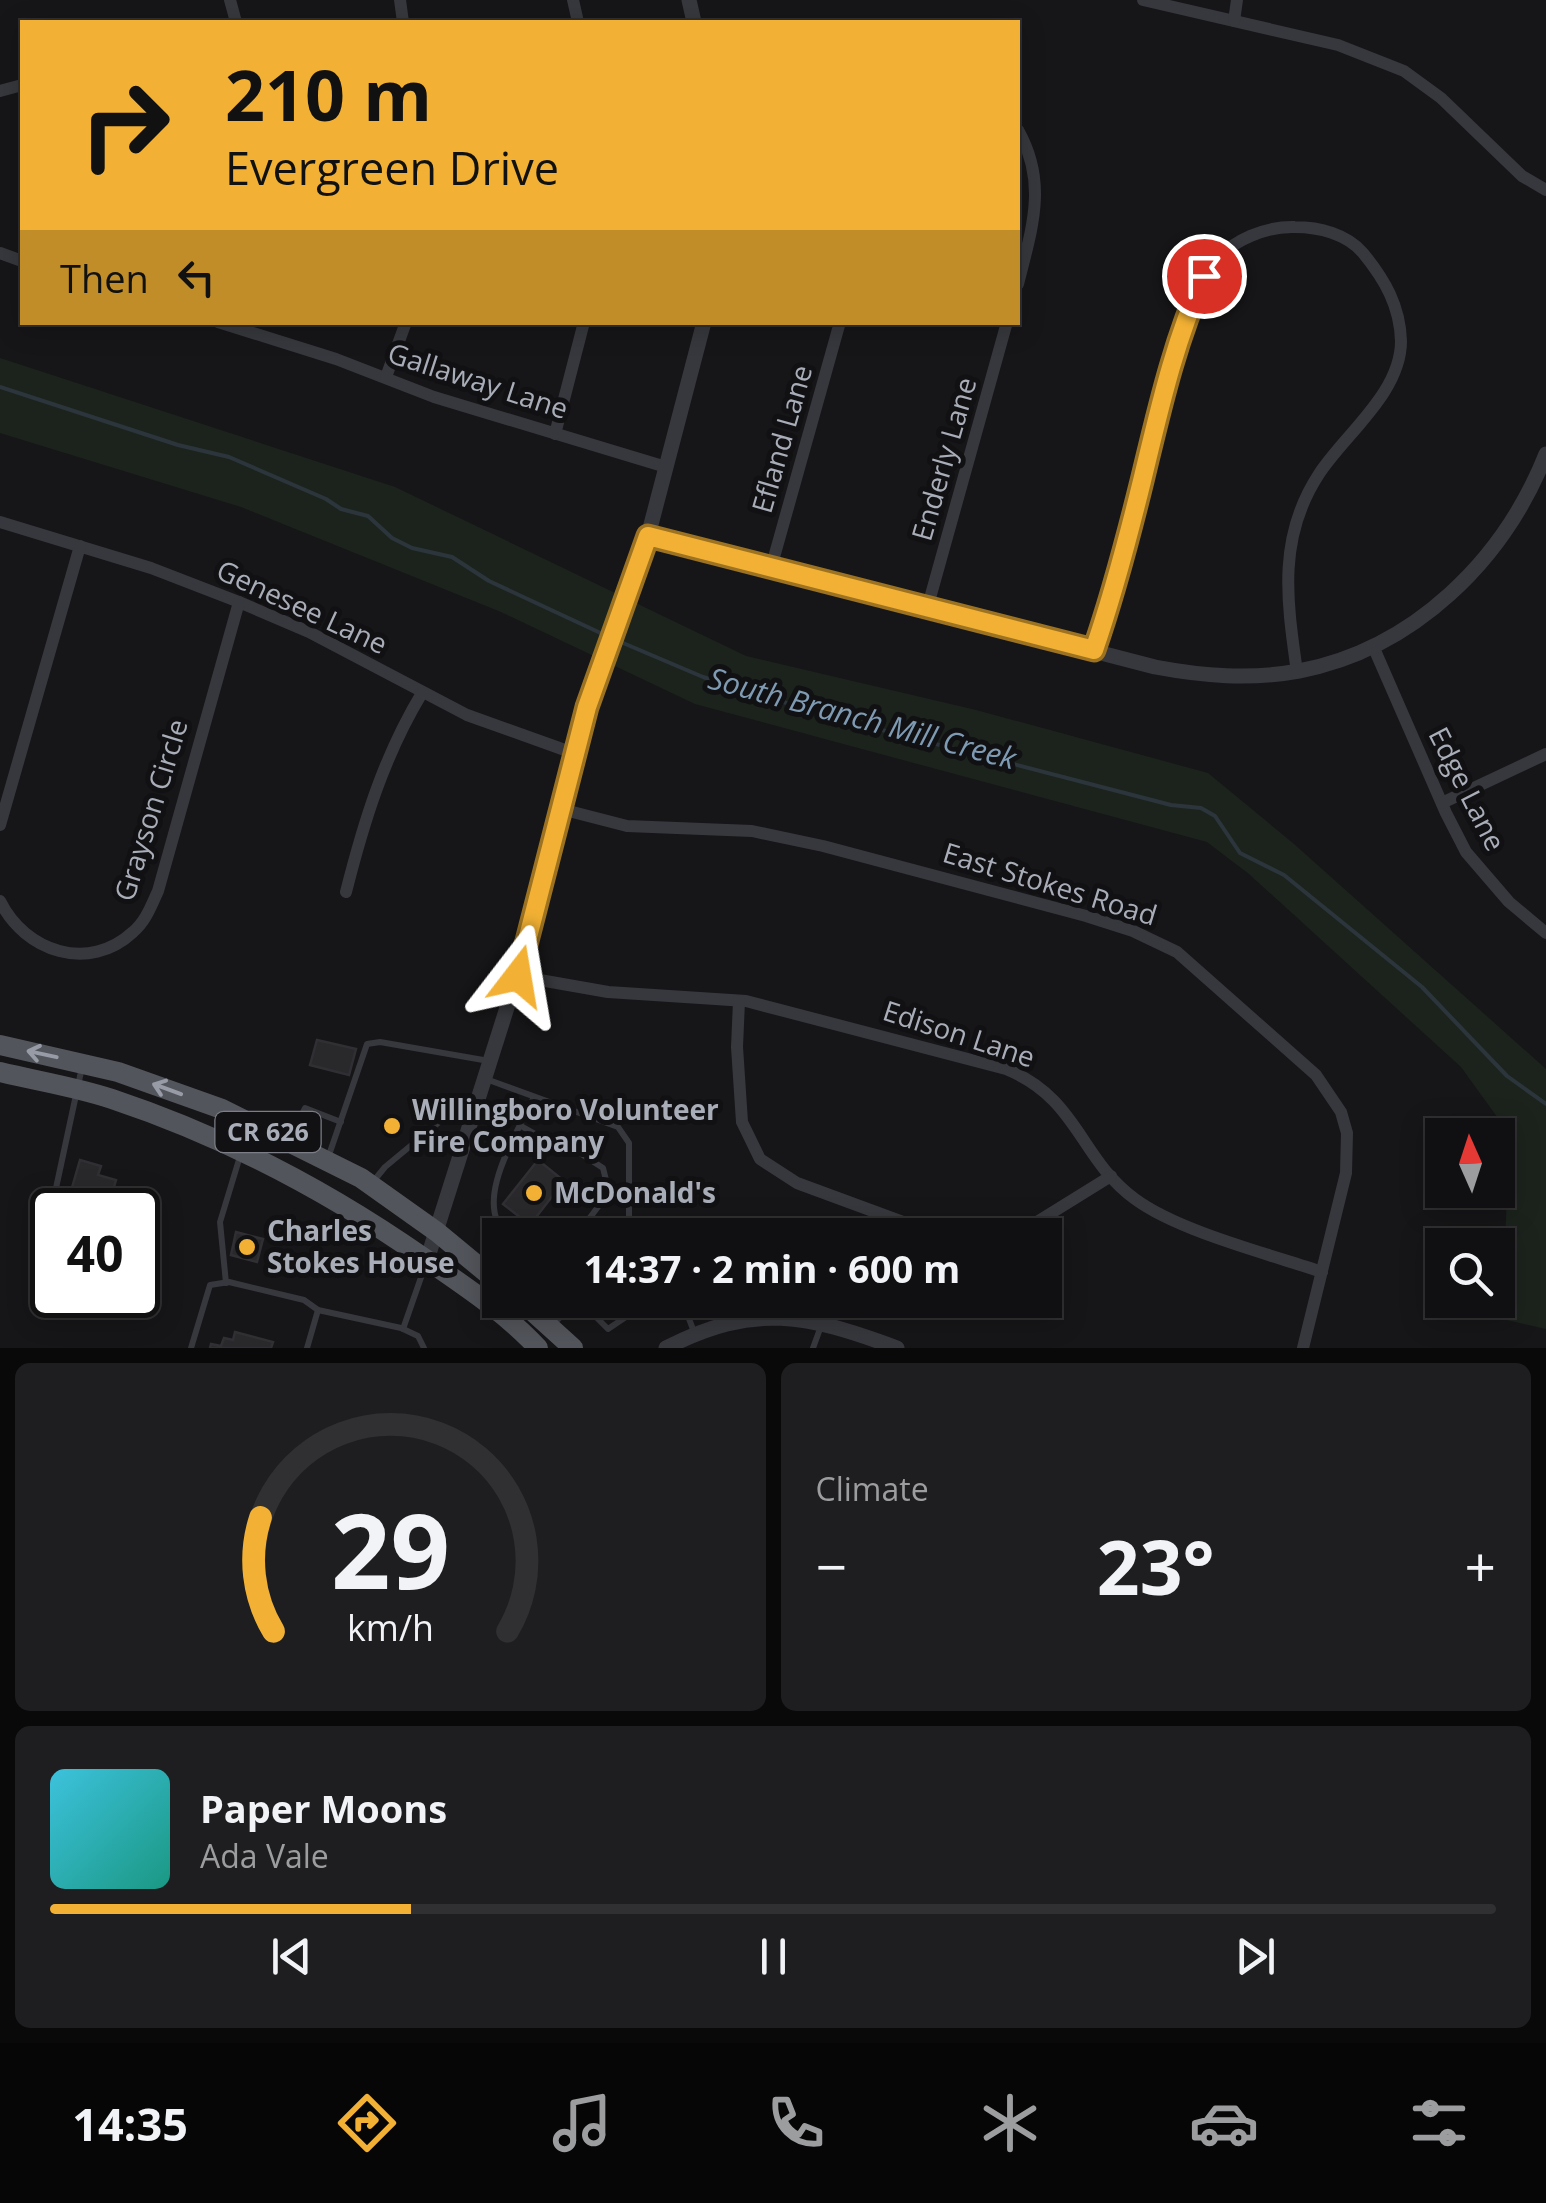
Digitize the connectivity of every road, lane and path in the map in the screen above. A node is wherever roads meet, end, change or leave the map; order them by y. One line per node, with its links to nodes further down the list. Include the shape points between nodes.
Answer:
1 (1143, 0): 3 (street)
2 (1237, 0): 3 (street)
3 (1234, 21): 5 (street, via 1361,52 1404,71)
4 (1020, 135): 6 (street, via 1034,167 1037,200)
5 (1546, 190)
6 (1020, 275)
7 (230, 325): 13 (street, Gallaway Lane)
8 (405, 325): 13 (street)
9 (583, 325): 14 (street)
10 (703, 325): 16 (street)
11 (839, 325): 20 (street, Efland Lane)
12 (1006, 325): 22 (street, Enderly Lane)
13 (386, 377): 14 (street, Gallaway Lane)
14 (555, 434): 16 (street, Gallaway Lane)
15 (1546, 454): 23 (street, via 1521,508 1482,564 1429,611)
16 (666, 467): 18 (street)
17 (0, 522): 19 (street, Genesee Lane)
18 (648, 536): 20 (street); 27 (street)
19 (80, 546): 21 (street, Genesee Lane); 31 (street)
20 (771, 568): 22 (street)
21 (239, 602): 26 (street, Genesee Lane); 33 (street, Grayson Circle, via 144,922 106,950 75,956 30,938)
22 (928, 609): 24 (street)
23 (1373, 646): 25 (street); 29 (street, Edge Lane)
24 (1094, 650): 25 (street, via 1211,676); 25 (street, via 1170,371 1204,276 1241,240 1274,229 1310,228 1343,237 1382,276 1397,310 1401,344 1386,387 1318,476 1296,525 1286,569)
25 (1298, 672)
26 (422, 693): 27 (street, Genesee Lane); 32 (street, via 378,780)
27 (576, 754): 30 (street)
28 (1546, 754): 29 (street)
29 (1442, 803): 34 (street, Edge Lane, via 1479,870)
30 (560, 809): 35 (street); 63 (street, East Stokes Road, via 645,829 728,829 807,842 1086,916 1177,952 1316,1076 1341,1112 1346,1173)
31 (0, 825)
32 (346, 892)
33 (0, 901)
34 (1546, 933)
35 (518, 976): 36 (street, Edison Lane, via 608,992); 38 (street)
36 (739, 1001): 50 (street, Edison Lane, via 1027,1078 1060,1105); 58 (street, via 742,1122 760,1160 797,1182)
37 (0, 1045): 39 (main road, CR 626, one-way to 37)
38 (491, 1062): 41 (street); 45 (lane, via 367,1044)
39 (83, 1063): 42 (lane); 47 (main road, CR 626, one-way to 39, via 222,1109)
40 (0, 1072): 42 (main road, CR 626)
41 (485, 1079): 43 (lane); 44 (street)
42 (77, 1090): 48 (main road, CR 626); 52 (lane)
43 (534, 1097): 46 (lane); 53 (lane, via 618,1127 630,1143)
44 (473, 1120): 51 (lane, via 450,1114); 60 (street)
45 (342, 1122): 47 (lane, via 304,1108); 49 (lane)
46 (519, 1130): 54 (lane, via 569,1146 603,1168); 55 (lane, via 498,1174)
47 (288, 1142): 49 (main road, CR 626)
48 (241, 1152): 61 (main road, CR 626, via 358,1211); 64 (lane, via 220,1222)
49 (326, 1161): 51 (main road, CR 626)
50 (1111, 1176): 59 (street); 63 (street, Edison Lane, via 1168,1218)
51 (371, 1185): 60 (main road, CR 626)
52 (56, 1188)
53 (629, 1189): 54 (lane); 57 (lane)
54 (609, 1192): 56 (lane)
55 (494, 1218)
56 (590, 1218)
57 (629, 1218)
58 (893, 1218)
59 (1043, 1218)
60 (437, 1232): 61 (street); 62 (main road, CR 626)
61 (428, 1260): 73 (lane); 78 (main road, CR 626)
62 (482, 1269)
63 (1322, 1272): 83 (street, East Stokes Road)
64 (226, 1283): 65 (lane, via 304,1300); 75 (lane, via 210,1285)
65 (318, 1310): 73 (lane); 76 (lane)
66 (541, 1318): 72 (main road)
67 (559, 1318): 72 (lane)
68 (597, 1318): 69 (lane, via 608,1329)
69 (624, 1318)
70 (688, 1318): 74 (lane)
71 (822, 1323): 74 (street, via 762,1319); 81 (lane); 82 (street)
72 (550, 1326): 79 (main road)
73 (403, 1329): 77 (lane)
74 (694, 1334): 80 (street)
75 (191, 1348)
76 (306, 1348)
77 (424, 1348)
78 (538, 1348)
79 (573, 1348)
80 (666, 1348)
81 (813, 1348)
82 (897, 1348)
83 (1303, 1348)

